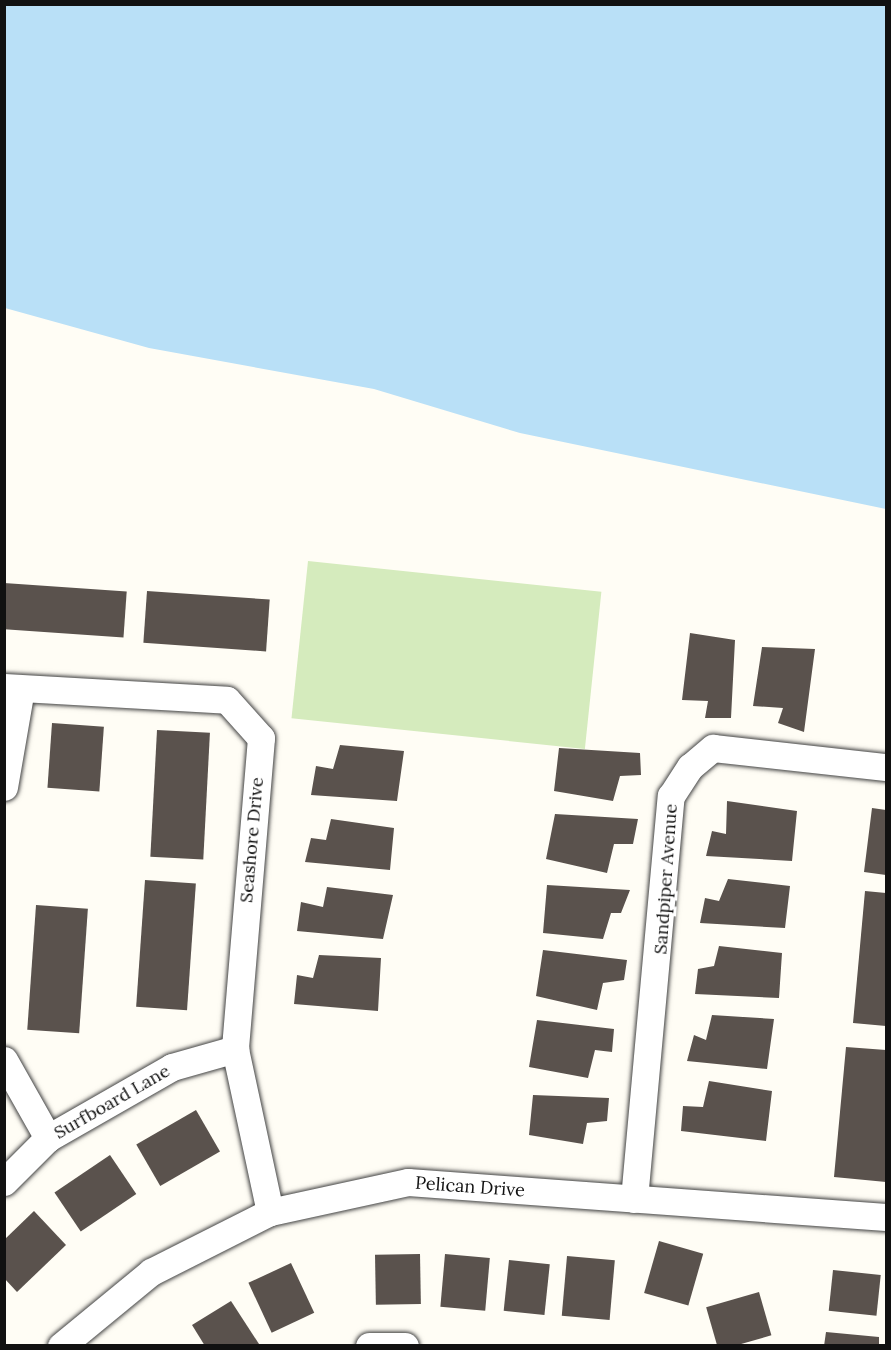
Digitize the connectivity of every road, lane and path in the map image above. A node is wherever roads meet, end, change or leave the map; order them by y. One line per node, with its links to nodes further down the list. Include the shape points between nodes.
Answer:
1 (13, 688): 3 (street); 4 (street, Seashore Drive, via 227,700 261,738)
2 (886, 766): 8 (street, Sandpiper Avenue, via 713,748 690,767 671,796)
3 (4, 787)
4 (235, 1049): 6 (street, Surfboard Lane, via 172,1066); 9 (street, Seashore Drive)
5 (4, 1060): 6 (street)
6 (48, 1138): 7 (street, Surfboard Lane)
7 (4, 1182)
8 (634, 1198): 9 (street, Pelican Drive, via 408,1182); 10 (street, Pelican Drive)
9 (270, 1212): 11 (street, Pelican Drive, via 151,1272)
10 (886, 1217)
11 (61, 1346)
12 (369, 1346): 13 (street)
13 (405, 1346)

